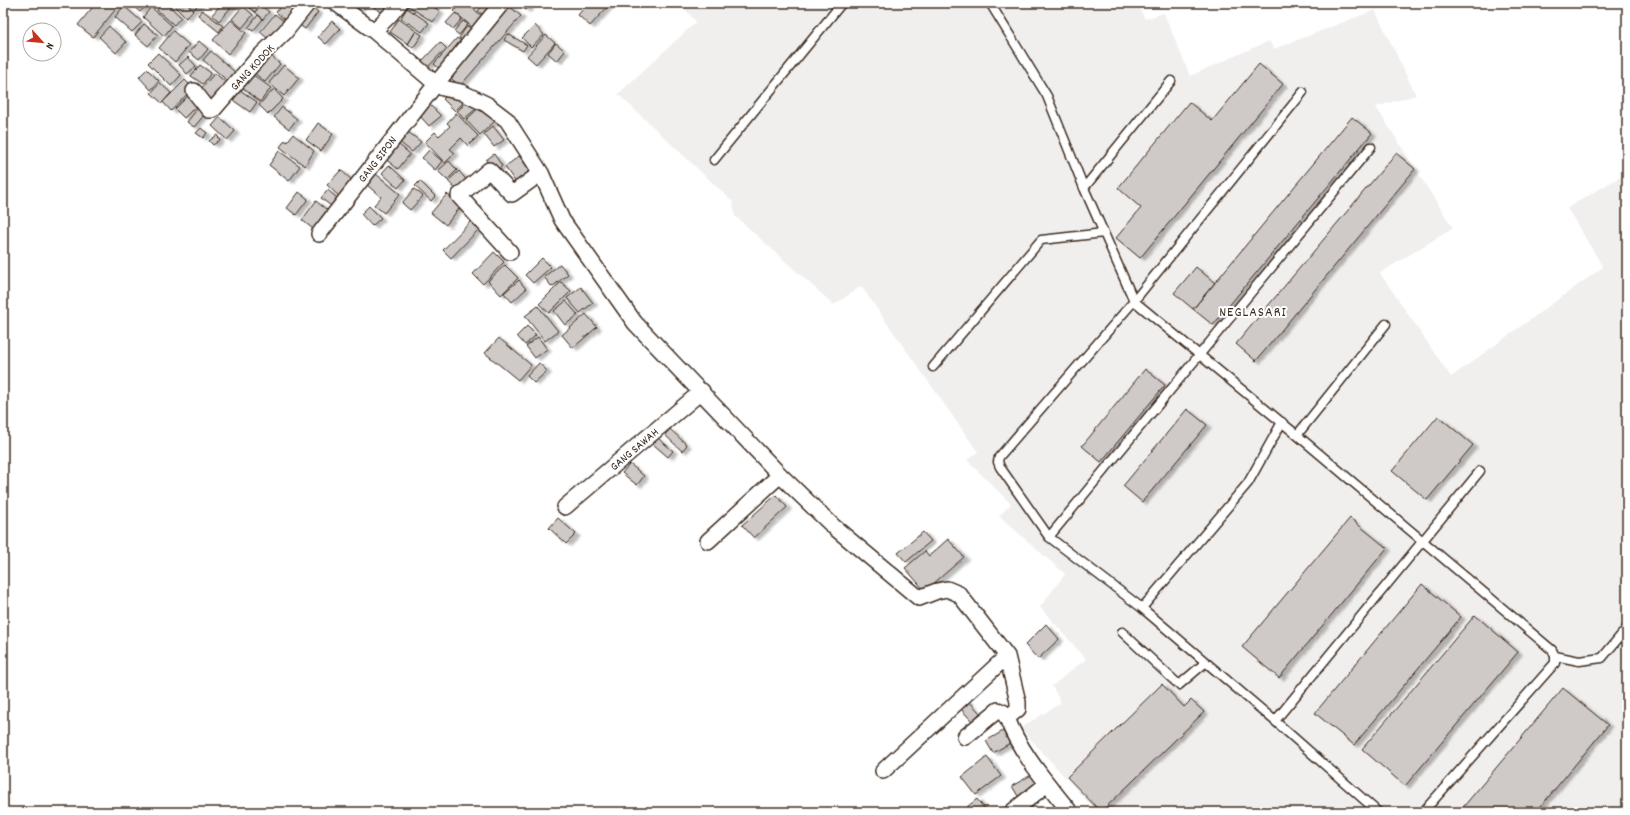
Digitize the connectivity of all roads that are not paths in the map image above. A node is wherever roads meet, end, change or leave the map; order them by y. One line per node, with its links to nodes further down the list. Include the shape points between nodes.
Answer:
1 (308, 3): 10 (street, GANG KODOK, via 285,32 257,59 213,110 209,110)
2 (336, 3): 7 (street)
3 (400, 3): 7 (street)
4 (502, 3): 9 (street, GANG SIPON)
5 (842, 3): 13 (lane)
6 (990, 3): 15 (lane, via 1047,96)
7 (374, 31): 9 (street)
8 (1171, 81): 15 (lane)
9 (436, 84): 14 (street, via 462,92 486,104 507,120); 17 (street, GANG SIPON)
10 (194, 91)
11 (1303, 92): 19 (lane)
12 (1371, 146): 21 (lane)
13 (714, 160)
14 (541, 173): 18 (street, via 512,194 489,170 459,196); 23 (street, via 562,220 635,323)
15 (1084, 188): 16 (lane)
16 (1104, 233): 19 (lane); 22 (lane, via 1041,240)
17 (319, 234)
18 (510, 252)
19 (1134, 302): 21 (lane); 29 (lane, via 999,457 1000,468)
20 (1386, 324): 25 (lane)
21 (1200, 354): 24 (lane); 29 (lane)
22 (933, 367)
23 (702, 391): 27 (street); 28 (street, GANG SAWAH)
24 (1282, 422): 25 (lane); 32 (lane, via 1248,483)
25 (1297, 435): 30 (lane)
26 (1480, 471): 30 (lane)
27 (780, 475): 31 (street); 35 (street, via 834,527 919,598 947,589 959,594)
28 (566, 507)
29 (1049, 537): 32 (lane)
30 (1422, 539): 36 (lane, via 1552,650); 39 (lane)
31 (708, 541)
32 (1142, 608): 37 (lane)
33 (1627, 628): 36 (lane, via 1602,658 1580,661)
34 (1122, 632): 37 (lane, via 1179,685)
35 (1007, 656): 38 (street, via 1018,702 1018,709); 41 (street)
36 (1555, 656): 46 (lane, via 1555,663)
37 (1206, 662): 39 (lane)
38 (1007, 718): 40 (street, via 998,710); 42 (street, via 1013,734)
39 (1275, 721): 45 (lane)
40 (965, 737)
41 (883, 771)
42 (1047, 784): 43 (street); 44 (street)
43 (1012, 812)
44 (1070, 812)
45 (1378, 812)
46 (1423, 812)

